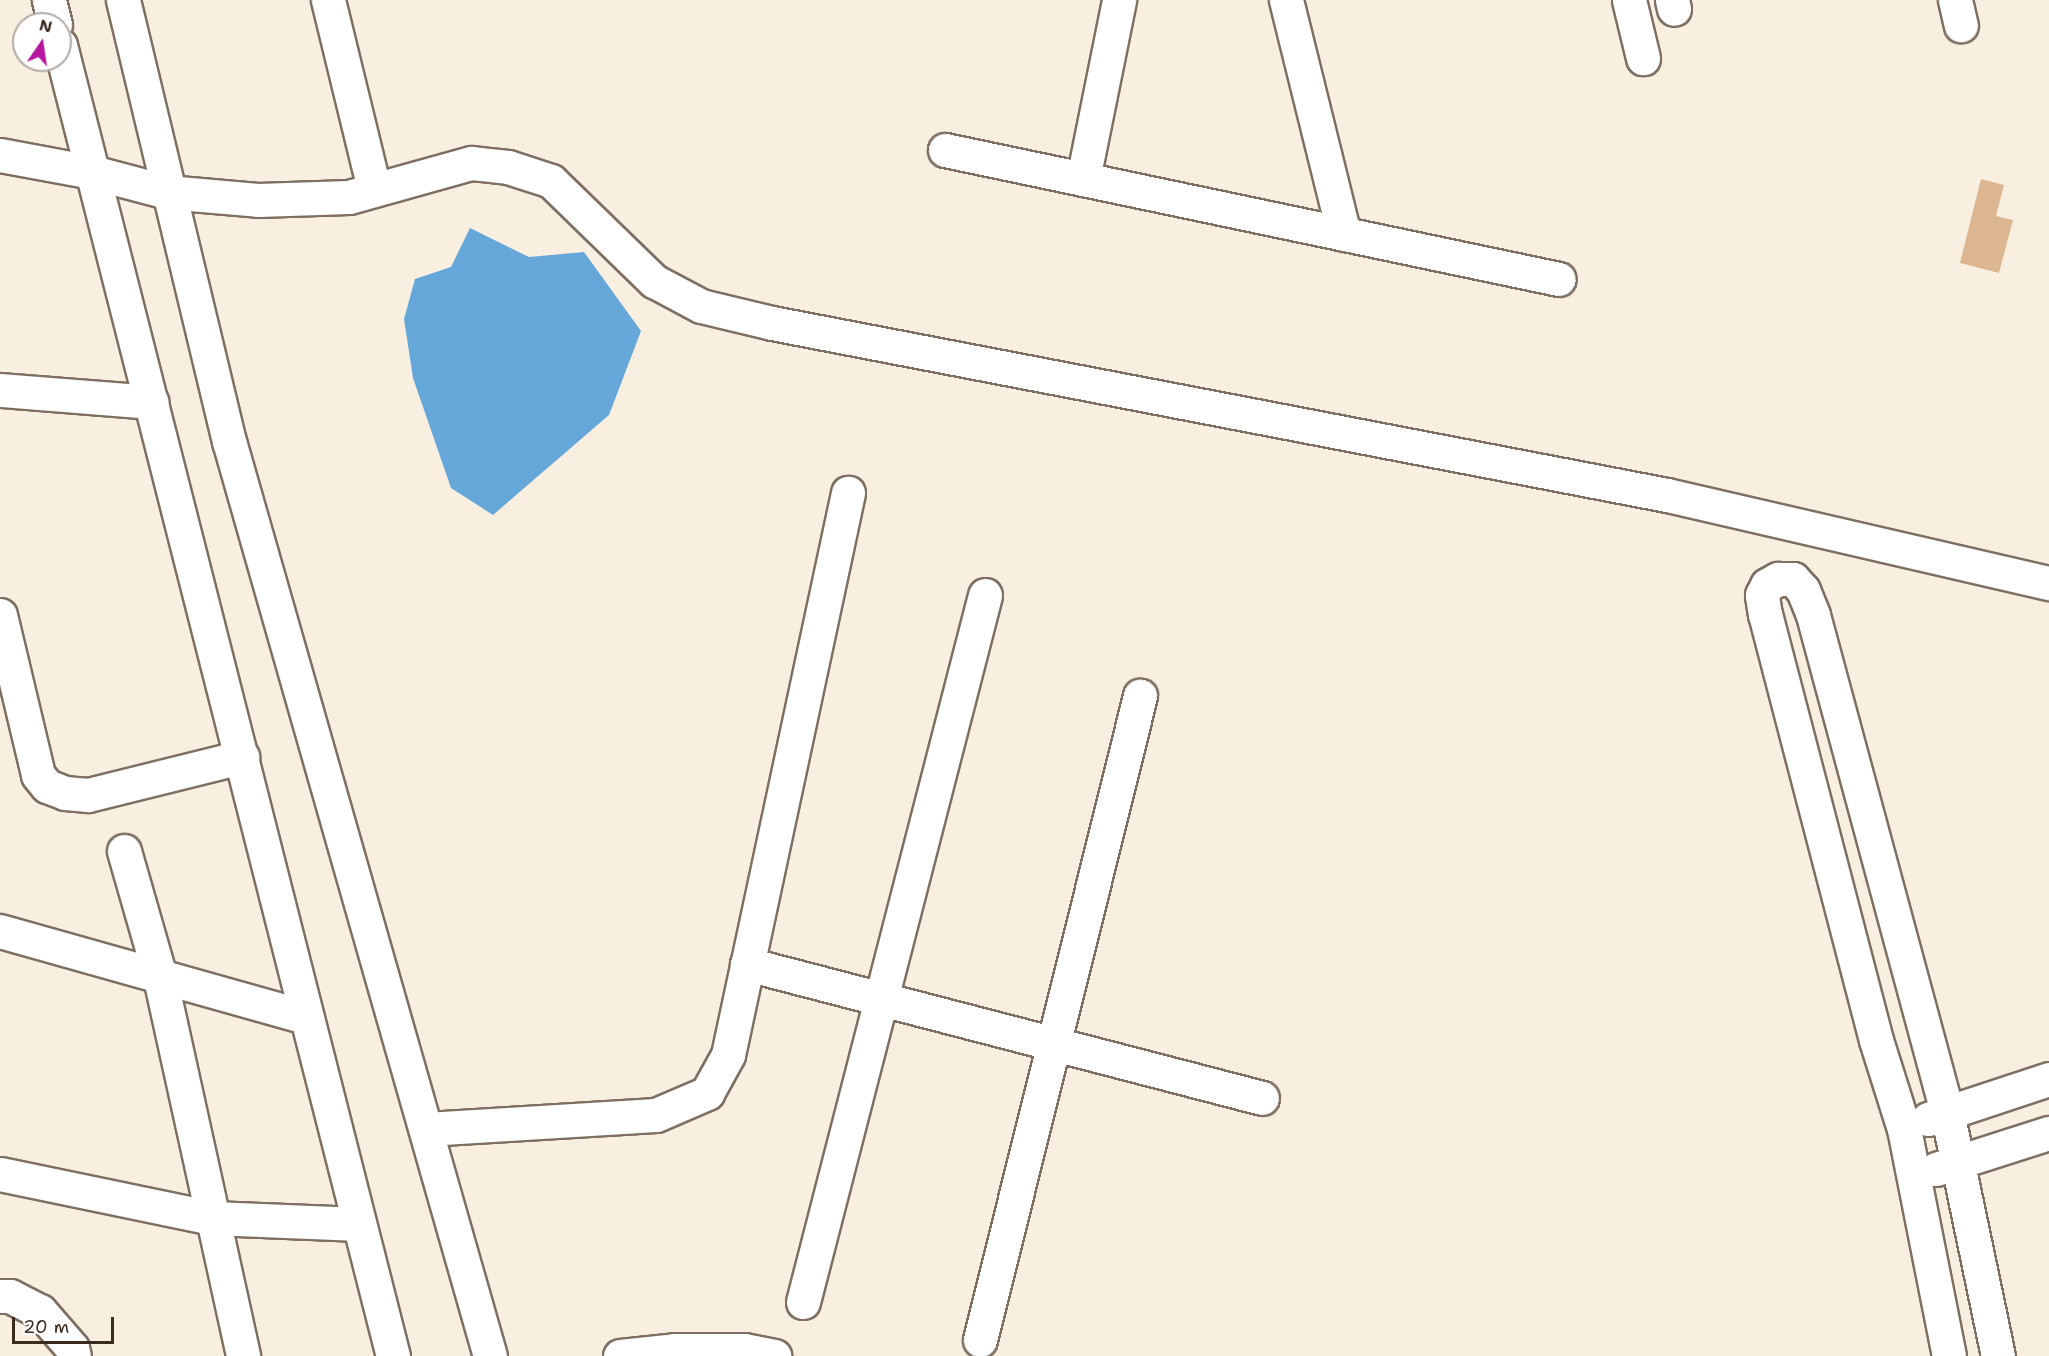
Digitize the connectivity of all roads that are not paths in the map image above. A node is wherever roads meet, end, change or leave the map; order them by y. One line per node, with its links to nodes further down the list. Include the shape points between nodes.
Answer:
1 (123, 0): 13 (street)
2 (328, 0): 12 (street)
3 (1119, 0): 11 (street)
4 (1286, 0): 14 (street)
5 (1629, 0): 6 (street)
6 (1643, 58)
7 (67, 72): 10 (street)
8 (945, 150): 11 (street)
9 (0, 154): 10 (street)
10 (92, 172): 13 (street); 17 (street)
11 (1083, 179): 14 (street)
12 (374, 189): 13 (street, via 349,197 309,200); 19 (street, via 471,163 508,167 551,181 654,281 701,306 772,323 1667,495)
13 (167, 192): 35 (street, via 229,441)
14 (1344, 234): 15 (street)
15 (1559, 279)
16 (0, 390): 17 (street)
17 (152, 402): 23 (street)
18 (848, 493): 26 (street)
19 (2049, 584)
20 (985, 595): 28 (street)
21 (0, 615): 23 (street, via 38,775 47,786 64,793 88,795)
22 (1140, 696): 30 (street)
23 (242, 757): 29 (street)
24 (124, 851): 27 (street)
25 (0, 931): 27 (street)
26 (747, 964): 28 (street); 35 (street, via 728,1055 707,1092 656,1114)
27 (159, 973): 29 (street); 40 (street)
28 (879, 999): 30 (street); 43 (street)
29 (306, 1017): 41 (street)
30 (1051, 1043): 32 (street); 44 (street)
31 (2049, 1079): 33 (street)
32 (1262, 1098)
33 (1947, 1112): 34 (street); 34 (street, via 1813,615 1803,590 1793,579 1778,579 1767,585 1762,595 1765,615 1876,1040); 37 (street)
34 (1904, 1129): 39 (street)
35 (426, 1130): 48 (street)
36 (2049, 1133): 37 (street)
37 (1957, 1162): 39 (street); 52 (street)
38 (0, 1174): 40 (street)
39 (1915, 1176): 51 (street)
40 (212, 1218): 41 (street); 46 (street)
41 (359, 1224): 47 (street)
42 (0, 1296): 45 (street, via 10,1296 40,1311 72,1348)
43 (804, 1302)
44 (980, 1340)
45 (74, 1356)
46 (243, 1356)
47 (393, 1356)
48 (490, 1356)
49 (620, 1356): 50 (street, via 744,1350)
50 (774, 1356)
51 (1949, 1356)
52 (1998, 1356)

